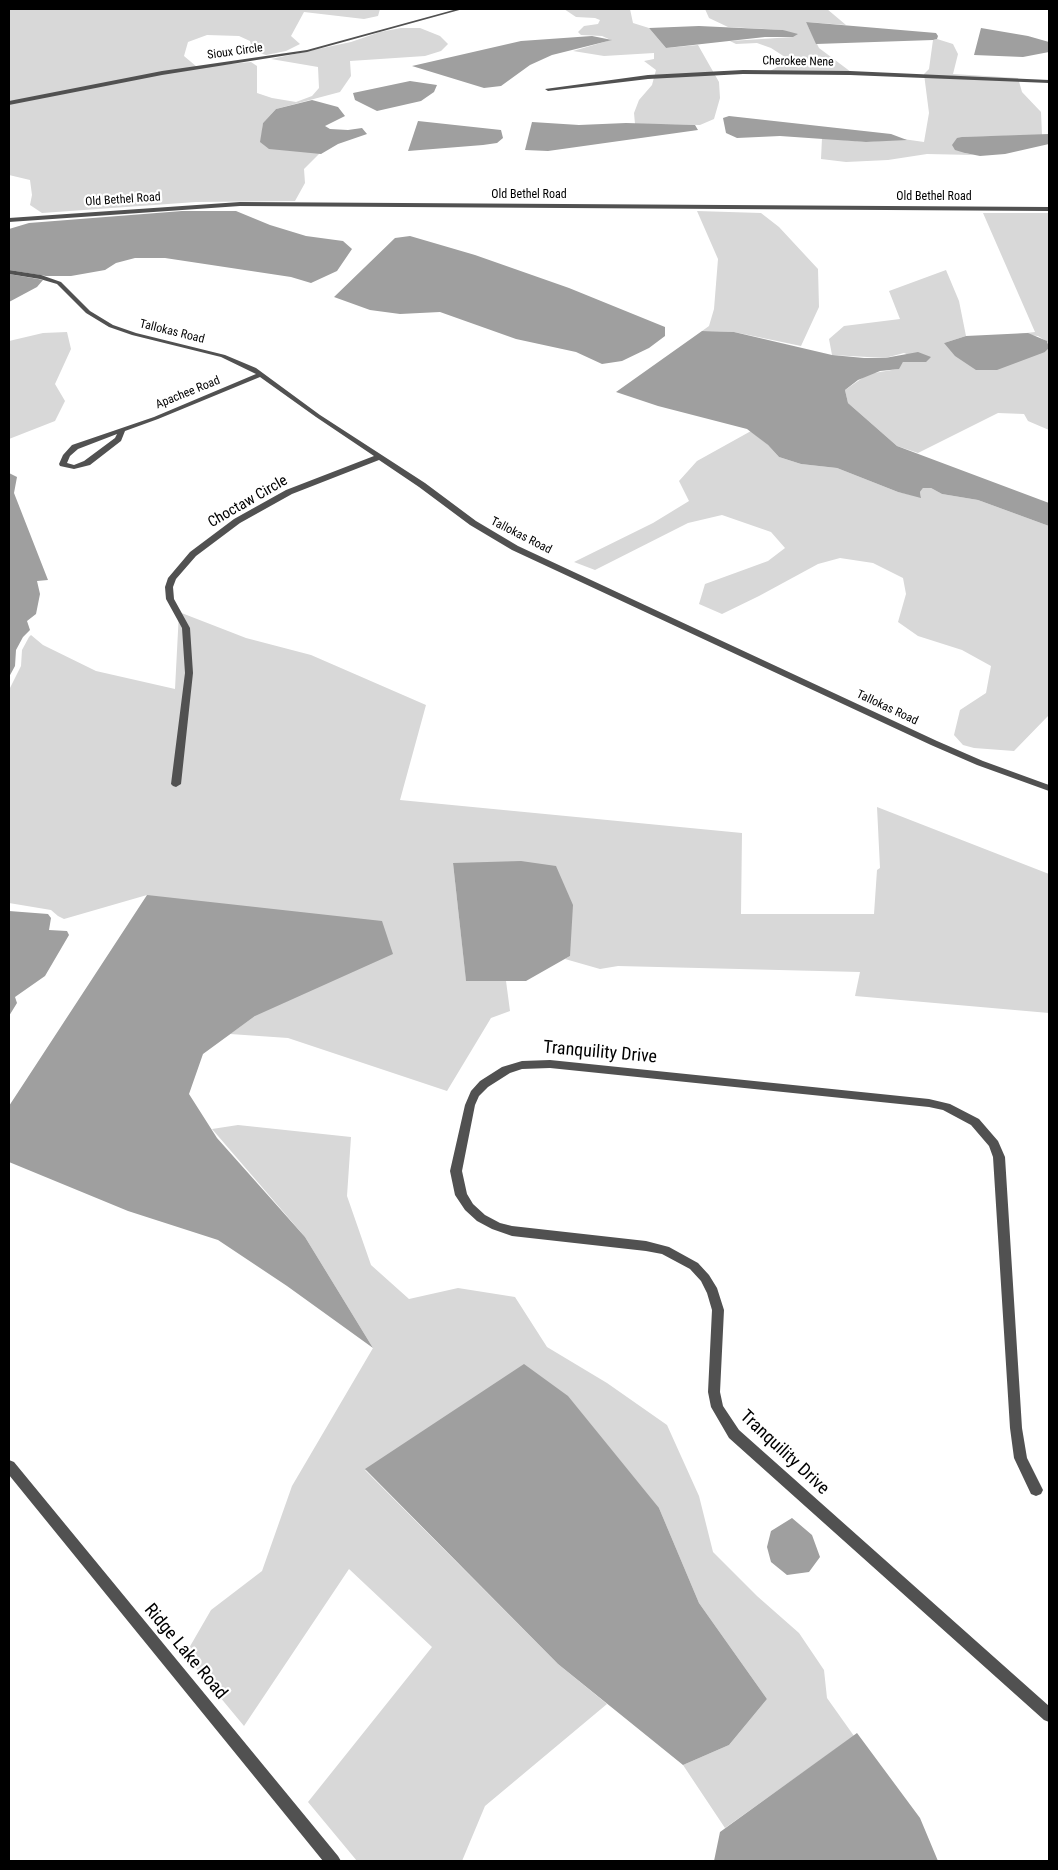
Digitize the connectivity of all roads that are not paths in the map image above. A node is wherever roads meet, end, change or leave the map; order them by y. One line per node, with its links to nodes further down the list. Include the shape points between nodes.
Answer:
1 (461, 9): 4 (street, Sioux Circle, via 307,51)
2 (1049, 82): 3 (street, Cherokee Nene, via 743,72 648,77)
3 (548, 89)
4 (9, 103)
5 (1049, 210): 6 (street, Old Bethel Road, via 240,204)
6 (9, 220)
7 (9, 272): 8 (street, Tallokas Road, via 60,283 88,312 111,326 225,357)
8 (262, 374): 9 (street, Apachee Road); 10 (street, Tallokas Road)
9 (122, 431): 9 (street, Apachee Road, via 118,439 87,463 74,467 63,464 75,447)
10 (379, 457): 11 (street, Choctaw Circle, via 289,492 237,521 193,554 172,578 170,599 186,628 189,673); 12 (street, Tallokas Road, via 422,484 484,531 514,548 947,749)
11 (176, 784)
12 (1049, 788)
13 (9, 1466): 16 (street, Ridge Lake Road)
14 (1036, 1490): 15 (street, Tranquility Drive, via 1021,1458 1016,1428 999,1157 994,1144 975,1122 946,1107 929,1103 550,1064 522,1065 506,1070 475,1094 456,1171 460,1195 469,1207 488,1222 512,1231 646,1246 665,1250 694,1266 713,1292 718,1310 714,1392 717,1407 734,1434)
15 (1049, 1715)
16 (333, 1861)

